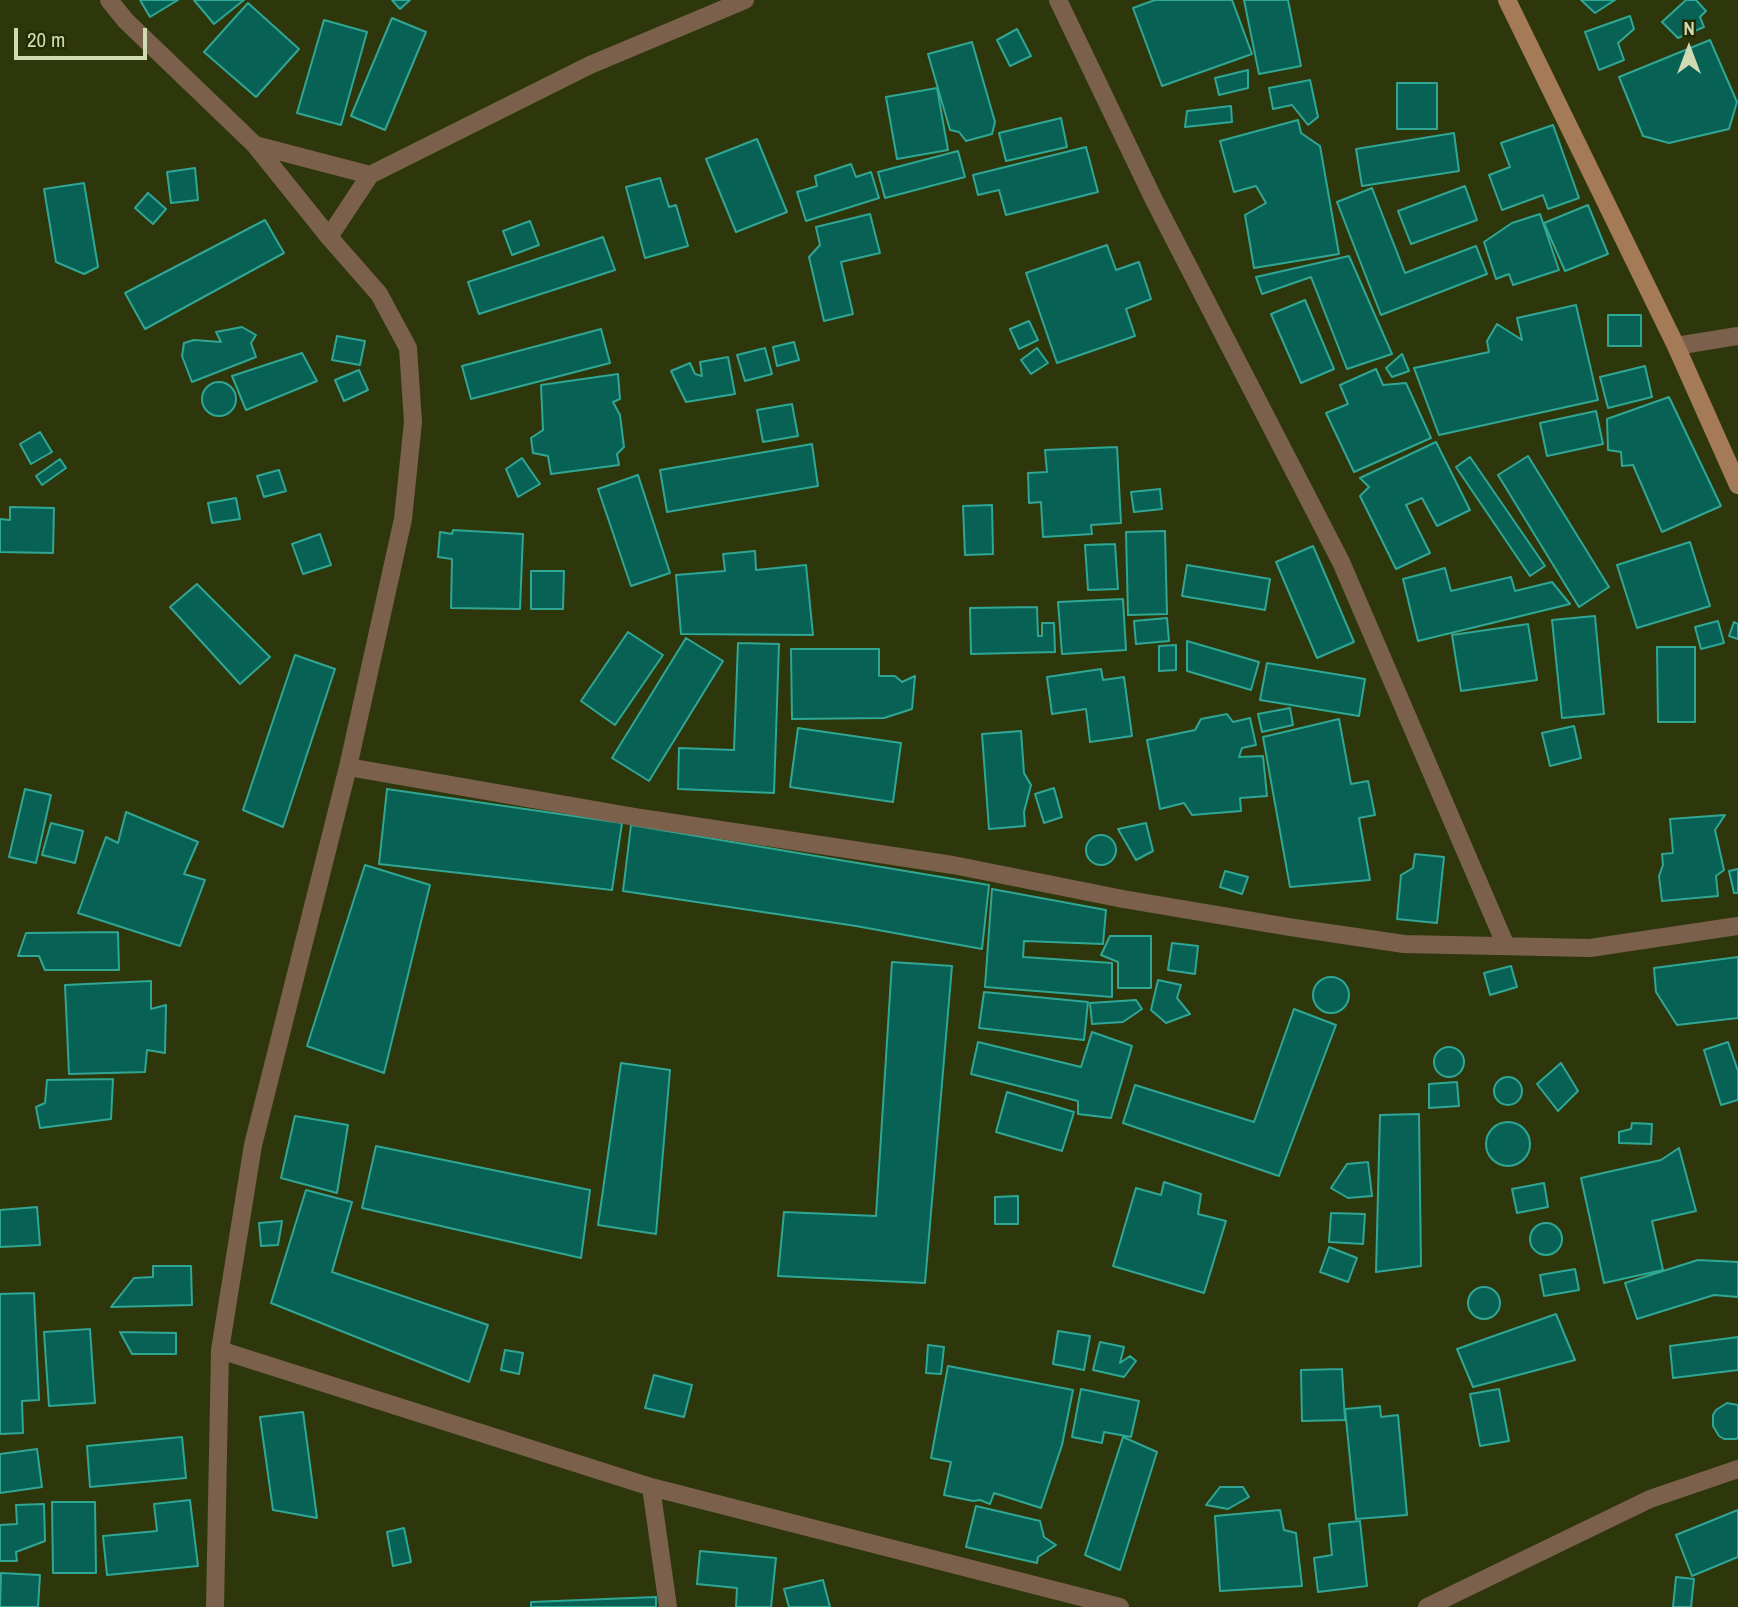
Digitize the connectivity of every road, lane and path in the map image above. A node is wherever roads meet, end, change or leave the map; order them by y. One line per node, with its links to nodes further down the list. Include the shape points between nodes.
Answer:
1 (109, 0): 5 (street)
2 (745, 0): 6 (street, via 590,65)
3 (1058, 0): 13 (street, via 1154,200 1341,562)
4 (1507, 0): 9 (street)
5 (255, 145): 6 (street); 7 (street)
6 (370, 175): 7 (street)
7 (329, 237): 11 (street, via 379,294 408,348 413,422 404,519)
8 (1738, 336): 9 (street)
9 (1676, 346): 10 (street)
10 (1738, 485)
11 (348, 766): 13 (street, via 641,818 954,865 1289,927 1404,943); 14 (street, via 253,1146)
12 (1738, 926): 13 (street, via 1590,948)
13 (1506, 946)
14 (220, 1350): 16 (street); 17 (street)
15 (1738, 1469): 20 (street, via 1650,1499)
16 (651, 1487): 18 (street); 19 (street)
17 (215, 1607)
18 (668, 1607)
19 (1120, 1607)
20 (1427, 1607)

